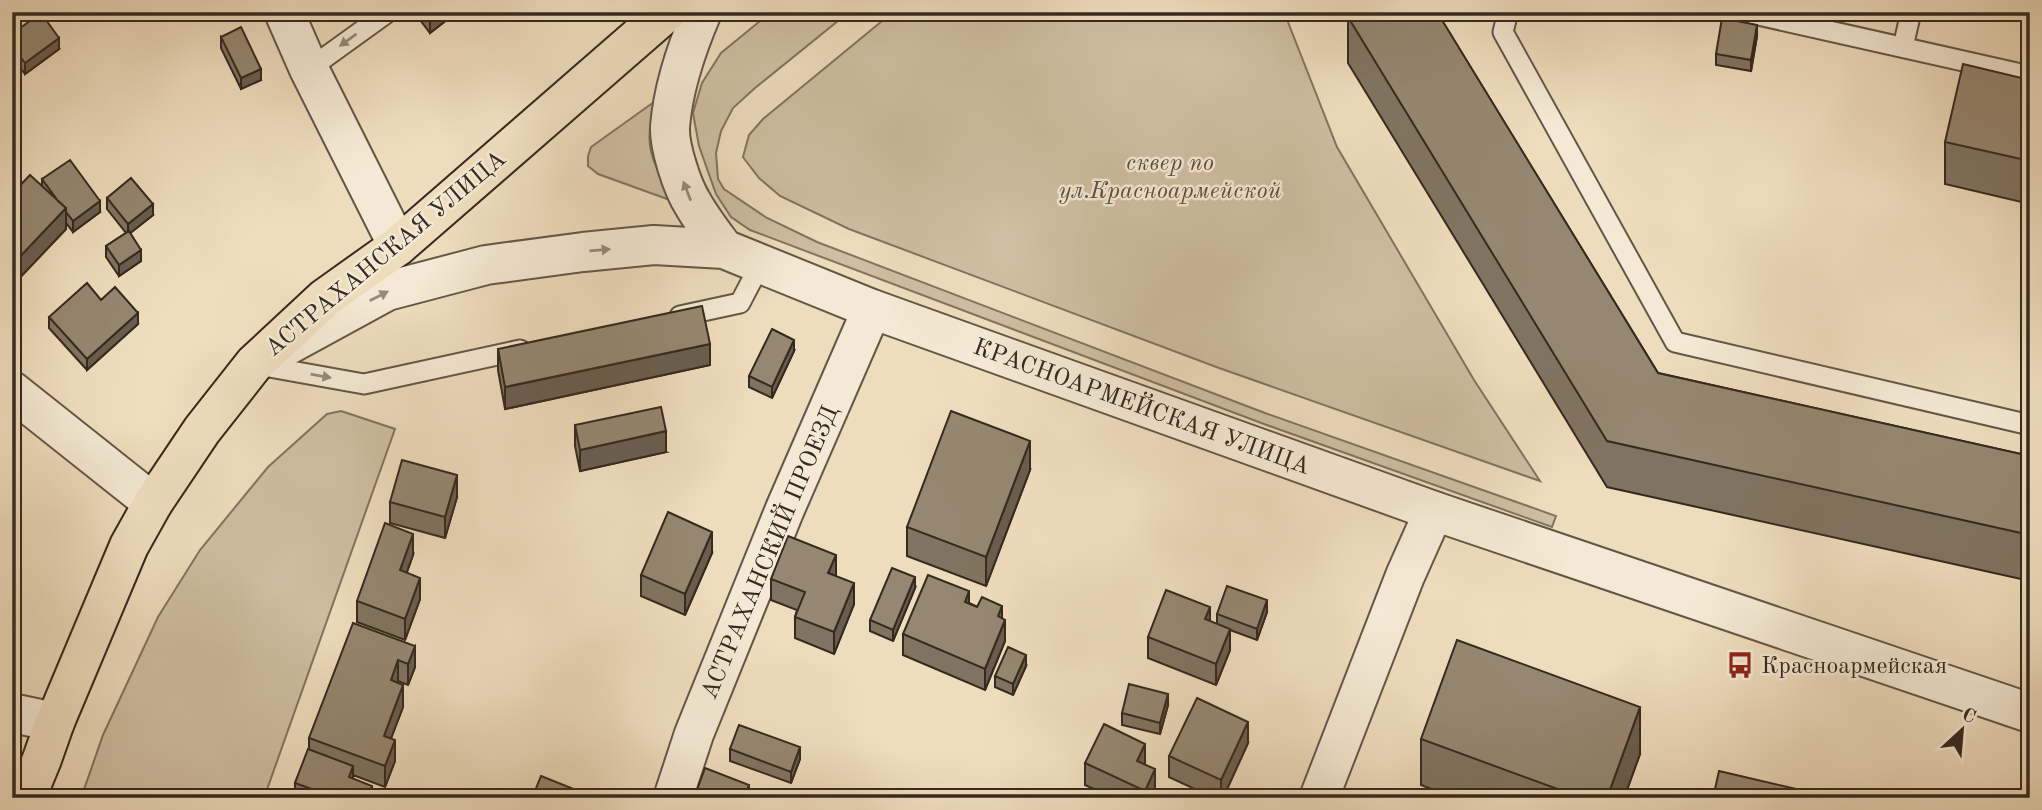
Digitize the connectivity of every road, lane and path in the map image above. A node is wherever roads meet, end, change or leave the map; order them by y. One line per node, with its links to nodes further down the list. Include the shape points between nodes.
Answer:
1 (284, 12): 9 (street)
2 (388, 12): 9 (lane, one-way to 9)
3 (667, 12): 11 (main road, АСТРАХАНСКАЯ УЛИЦА)
4 (702, 12): 12 (street, one-way to 4, via 691,202 670,129 691,38)
5 (1508, 12): 19 (lane, via 1503,32 1675,342)
6 (1745, 12): 8 (lane)
7 (1911, 12): 8 (lane)
8 (1903, 47): 10 (lane)
9 (309, 69): 11 (street)
10 (2030, 76)
11 (398, 246): 17 (main road, АСТРАХАНСКАЯ УЛИЦА, via 325,298)
12 (724, 249): 13 (street, КРАСНОАРМЕЙСКАЯ УЛИЦА); 17 (street, КРАСНОАРМЕЙСКАЯ УЛИЦА, one-way to 12, via 387,291 486,265 654,245)
13 (761, 263): 14 (street, КРАСНОАРМЕЙСКАЯ УЛИЦА); 15 (lane, via 740,303)
14 (872, 309): 21 (street, КРАСНОАРМЕЙСКАЯ УЛИЦА); 26 (street, АСТРАХАНСКИЙ ПРОЕЗД, via 785,509 694,734)
15 (660, 320)
16 (540, 346): 17 (lane, one-way to 16, via 364,384)
17 (254, 364): 20 (main road, АСТРАХАНСКАЯ УЛИЦА)
18 (12, 391): 20 (street)
19 (2030, 425)
20 (153, 503): 24 (main road, АСТРАХАНСКАЯ УЛИЦА, via 129,546)
21 (1434, 511): 23 (street, КРАСНОАРМЕЙСКАЯ УЛИЦА); 27 (street)
22 (12, 713): 24 (street)
23 (2030, 713)
24 (55, 722): 25 (main road, АСТРАХАНСКАЯ УЛИЦА)
25 (26, 798)
26 (673, 798)
27 (1319, 798)

